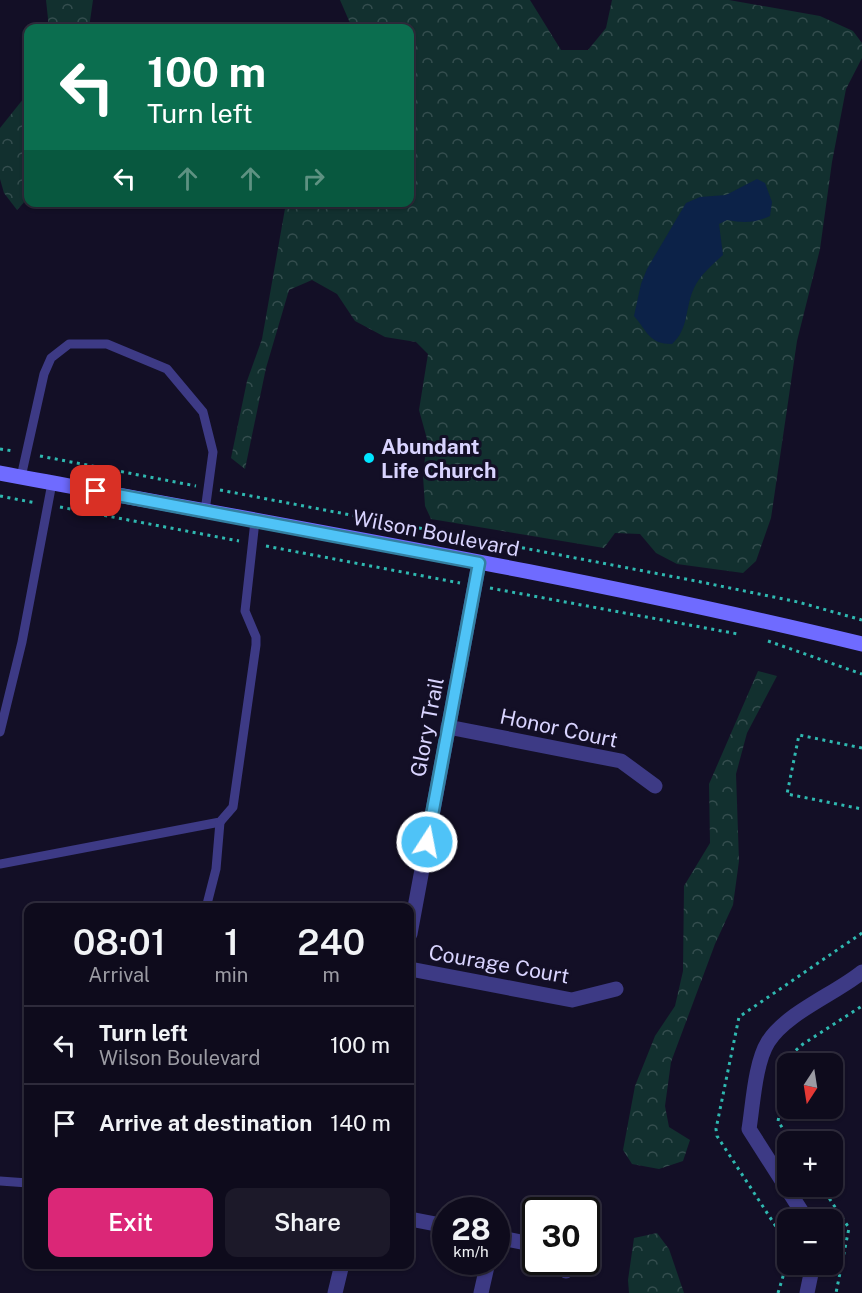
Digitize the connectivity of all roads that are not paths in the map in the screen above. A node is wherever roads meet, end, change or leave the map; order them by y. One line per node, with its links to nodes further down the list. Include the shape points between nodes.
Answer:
1 (0, 473): 2 (main road, Wilson Boulevard)
2 (21, 477): 3 (main road, Wilson Boulevard); 4 (lane, via 51,358 69,344 107,344 167,369 203,412 213,452)
3 (52, 483): 4 (main road, Wilson Boulevard); 9 (lane, via 22,642)
4 (205, 511): 5 (main road, Wilson Boulevard)
5 (255, 521): 6 (main road, Wilson Boulevard); 11 (lane, via 245,611 256,645 233,807)
6 (479, 563): 7 (main road, Wilson Boulevard, via 740,615); 8 (street, Glory Trail)
7 (862, 645)
8 (448, 727): 10 (street, Honor Court, via 621,760); 14 (street, Glory Trail)
9 (0, 732)
10 (655, 786)
11 (220, 822): 12 (lane); 13 (lane, via 216,869)
12 (0, 864)
13 (207, 903)
14 (414, 912)
15 (414, 970): 17 (street, Courage Court, via 572,1000)
16 (862, 972): 20 (street, via 783,1026 768,1042 761,1058 749,1129)
17 (616, 989)
18 (0, 1181): 19 (lane)
19 (24, 1183)
20 (800, 1209)
21 (414, 1220): 22 (street)
22 (432, 1223)
23 (341, 1269): 26 (street)
24 (485, 1275): 27 (street)
25 (811, 1275): 28 (street)
26 (335, 1293)
27 (481, 1293)
28 (807, 1293)

